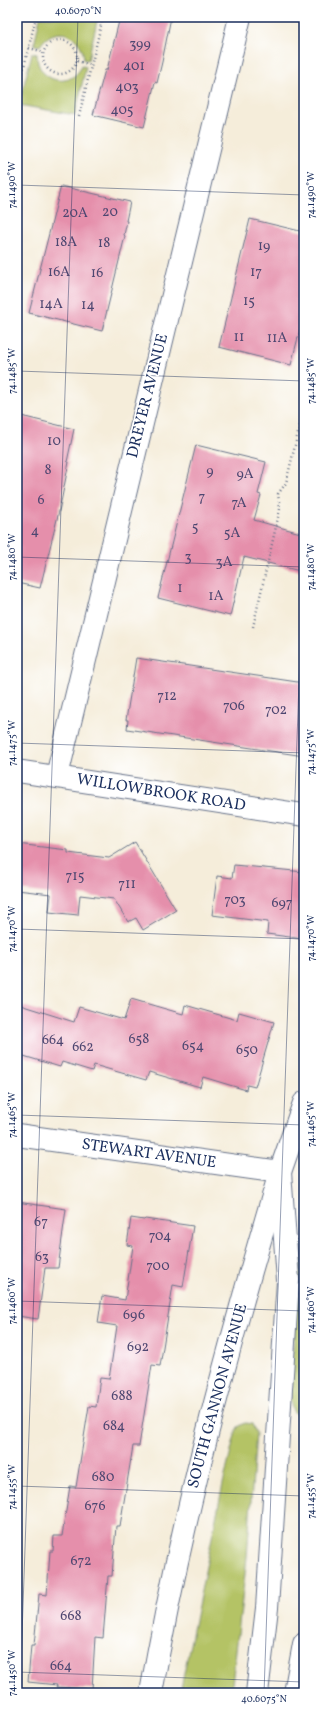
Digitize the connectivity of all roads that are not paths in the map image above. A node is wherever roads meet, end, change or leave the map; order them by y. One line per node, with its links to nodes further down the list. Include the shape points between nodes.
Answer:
1 (240, 17): 3 (main road, DREYER AVENUE)
2 (17, 771): 3 (main road, WILLOWBROOK ROAD)
3 (56, 776): 4 (main road, WILLOWBROOK ROAD)
4 (304, 815)
5 (304, 1104): 7 (main road, SOUTH GANNON AVENUE)
6 (17, 1135): 7 (main road, STEWART AVENUE)
7 (280, 1172): 9 (main road, SOUTH GANNON AVENUE, via 232,1338 196,1476); 10 (main road, via 288,1280 267,1608)
8 (304, 1644): 11 (main road)
9 (151, 1693)
10 (257, 1693)
11 (295, 1693)

